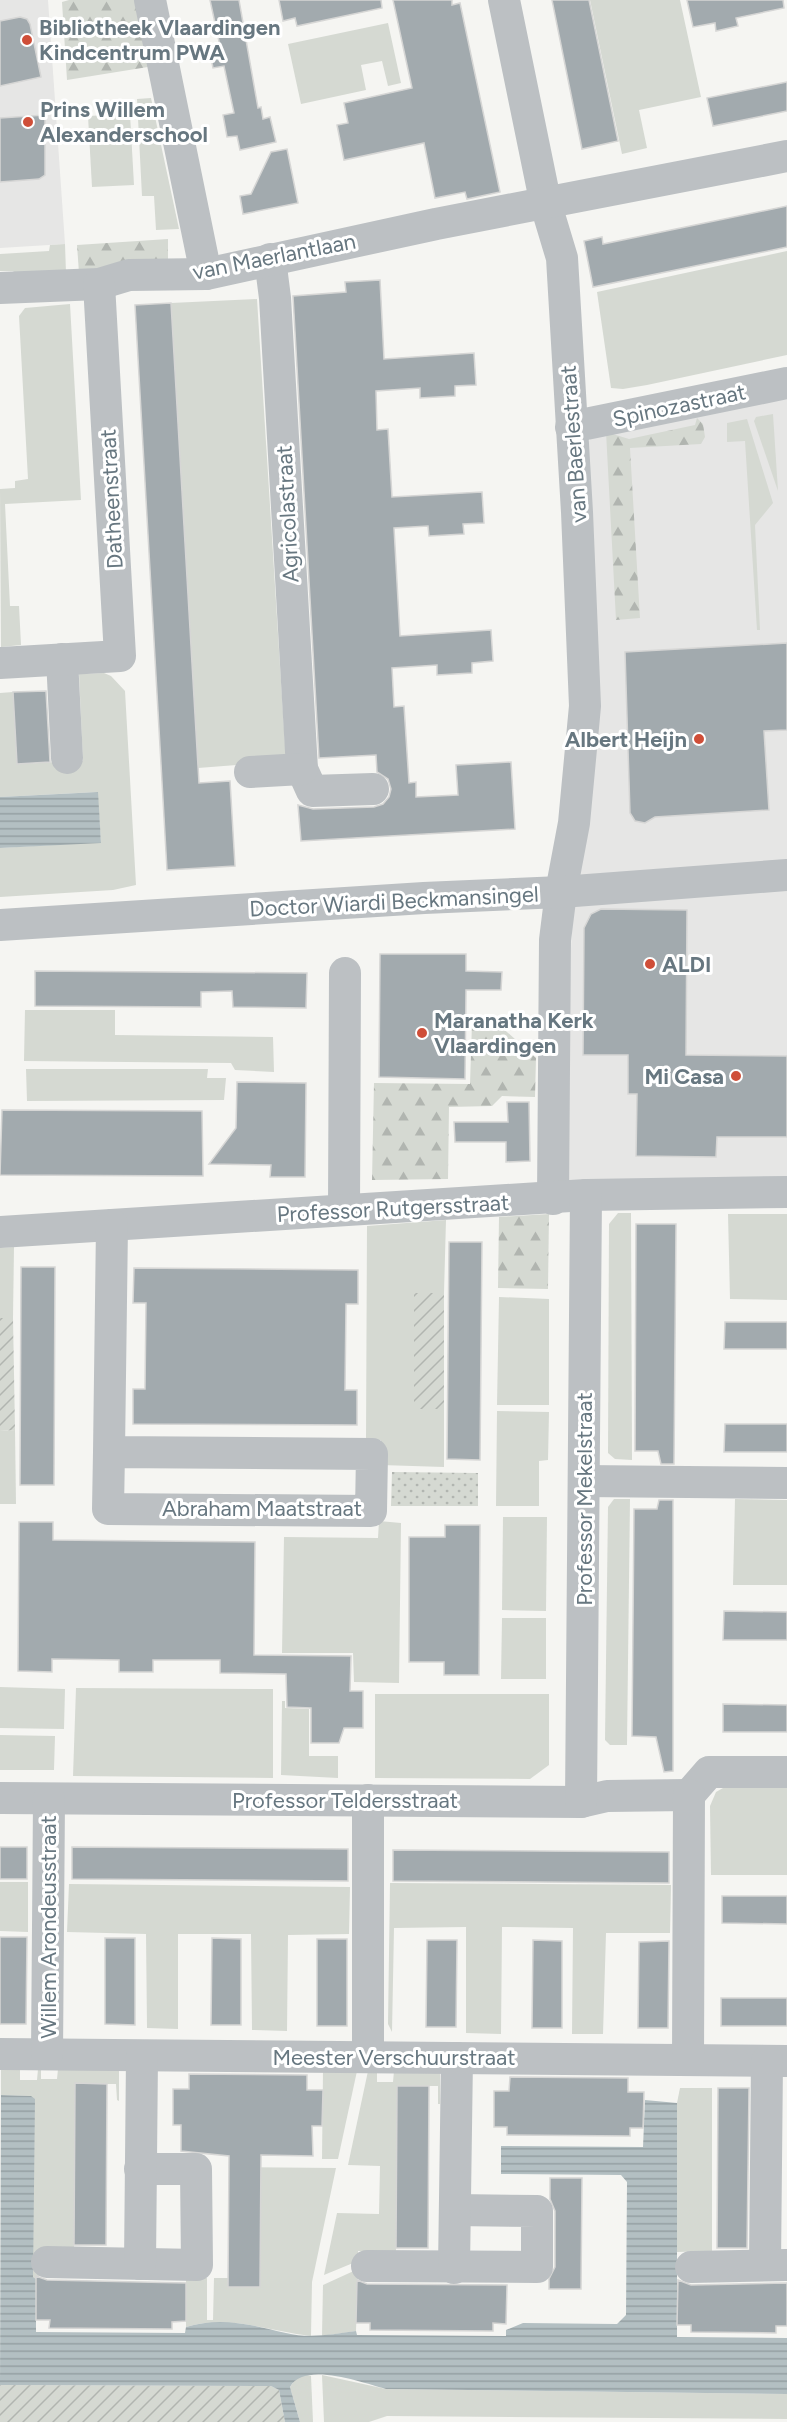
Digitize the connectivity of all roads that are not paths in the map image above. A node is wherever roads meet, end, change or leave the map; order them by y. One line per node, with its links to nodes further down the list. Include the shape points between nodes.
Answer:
1 (150, 0): 6 (street)
2 (504, 0): 4 (street, van Baerlestraat)
3 (787, 156): 4 (street, van Maerlantlaan)
4 (546, 205): 5 (street, van Maerlantlaan); 10 (street, van Baerlestraat, via 562,258)
5 (270, 259): 6 (street, van Maerlantlaan); 14 (street, Agricolastraat)
6 (206, 274): 7 (street, van Maerlantlaan, via 129,274)
7 (99, 284): 8 (street, van Maerlantlaan); 11 (street, Datheenstraat, via 120,656)
8 (0, 288)
9 (787, 383): 10 (street, Spinozastraat)
10 (571, 428): 18 (street, van Baerlestraat, via 585,706 574,823)
11 (62, 659): 12 (street, Datheenstraat); 13 (street)
12 (0, 663)
13 (67, 758)
14 (302, 769): 15 (street); 16 (street, via 312,791)
15 (250, 771)
16 (373, 789)
17 (787, 875): 18 (street, Doctor Wiardi Beckmansingel)
18 (561, 892): 19 (street, Doctor Wiardi Beckmansingel); 23 (street, via 555,940)
19 (0, 925)
20 (345, 973): 24 (street)
21 (787, 1192): 22 (street, Professor Rutgersstraat)
22 (586, 1196): 23 (street, Professor Rutgersstraat); 28 (street, Professor Mekelstraat)
23 (553, 1199): 24 (street, Professor Rutgersstraat)
24 (344, 1210): 25 (street, Professor Rutgersstraat)
25 (112, 1225): 26 (street, Professor Rutgersstraat); 27 (street, Abraham Maatstraat)
26 (0, 1232)
27 (109, 1452): 27 (street, Abraham Maatstraat, via 108,1509 371,1511 372,1454)
28 (584, 1481): 29 (street); 35 (street, Professor Mekelstraat)
29 (787, 1482)
30 (787, 1772): 31 (street, via 709,1772)
31 (689, 1795): 35 (street, Professor Teldersstraat, via 607,1796); 41 (street)
32 (0, 1798): 33 (street, Professor Teldersstraat)
33 (49, 1799): 34 (street, Professor Teldersstraat); 37 (street, Willem Arondeusstraat)
34 (368, 1800): 35 (street, Professor Teldersstraat); 39 (street)
35 (581, 1802)
36 (0, 2054): 37 (street, Meester Verschuurstraat)
37 (47, 2054): 38 (street, Meester Verschuurstraat)
38 (142, 2056): 39 (street, Meester Verschuurstraat); 43 (street)
39 (368, 2057): 40 (street, Meester Verschuurstraat)
40 (458, 2058): 41 (street, Meester Verschuurstraat); 45 (street)
41 (688, 2059): 42 (street, Meester Verschuurstraat)
42 (777, 2061): 44 (street)
43 (140, 2169): 47 (street); 47 (street, via 196,2169 197,2265)
44 (777, 2202): 48 (street)
45 (455, 2210): 51 (street); 51 (street, via 537,2211 537,2267)
46 (47, 2262): 47 (street)
47 (140, 2264)
48 (776, 2265): 50 (street)
49 (367, 2266): 51 (street)
50 (691, 2267)
51 (454, 2268)

